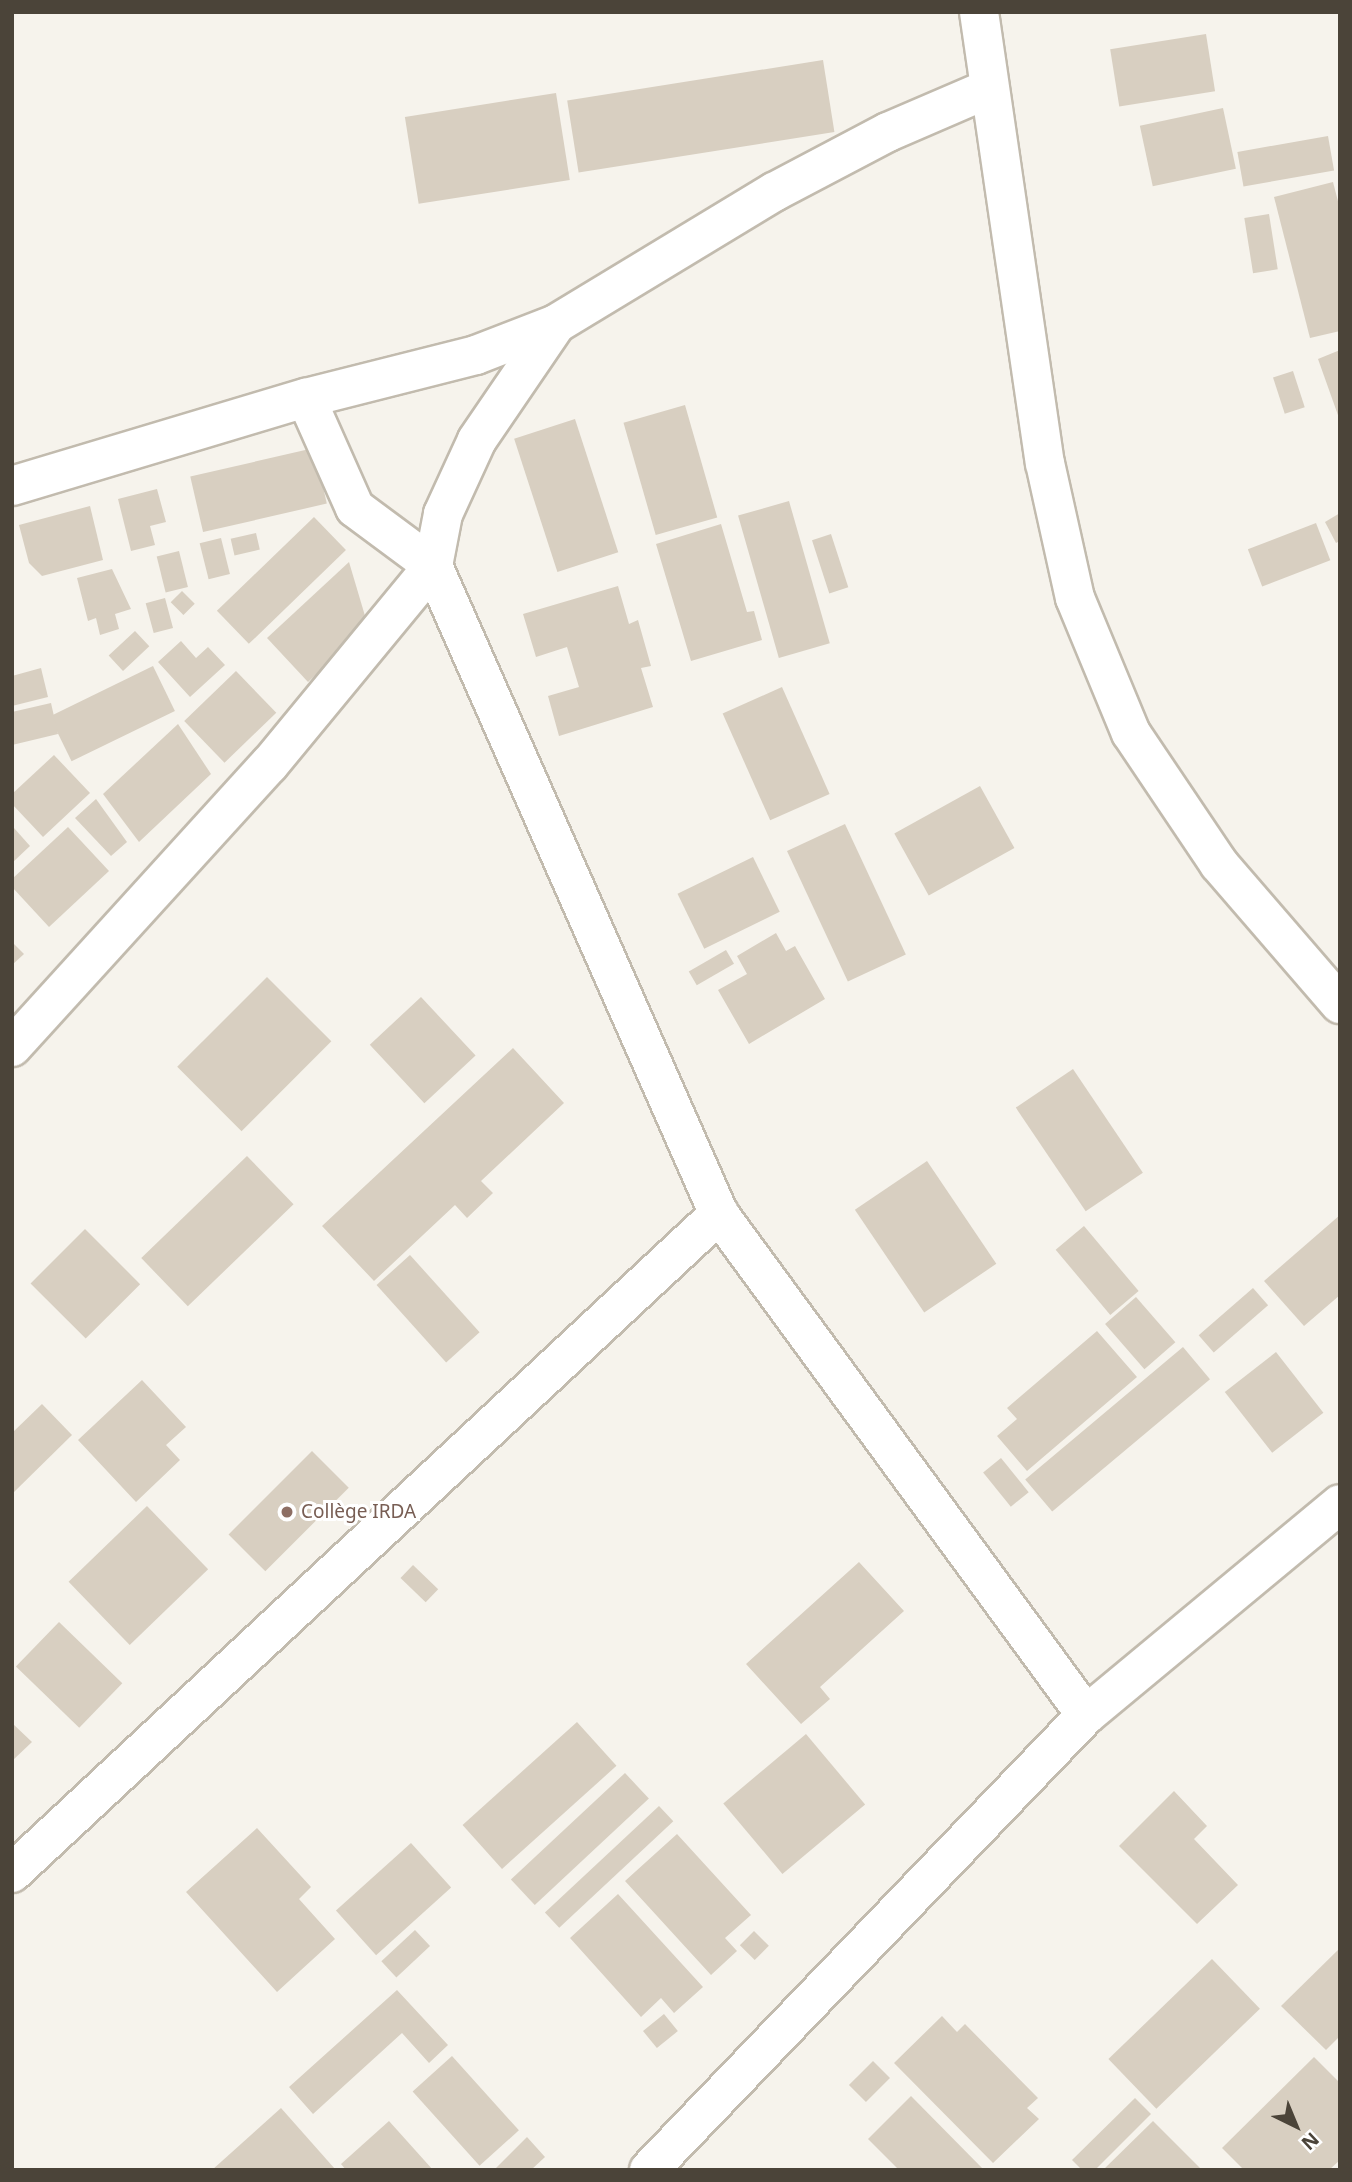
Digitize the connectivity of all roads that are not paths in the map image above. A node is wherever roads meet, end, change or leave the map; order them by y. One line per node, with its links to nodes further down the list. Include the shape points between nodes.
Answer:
1 (979, 12): 2 (street)
2 (988, 89): 3 (street, via 888,132 774,192); 7 (street, via 1045,463 1075,598 1139,744 1219,864)
3 (556, 324): 4 (street, via 476,355); 6 (street, via 477,440 443,514)
4 (306, 398): 5 (street); 6 (street, via 355,508 387,537)
5 (12, 486)
6 (433, 566): 8 (street, via 269,765); 9 (street)
7 (1340, 1004)
8 (12, 1047)
9 (719, 1214): 11 (street); 12 (street)
10 (1340, 1504): 11 (street)
11 (1086, 1715): 13 (street)
12 (12, 1872)
13 (649, 2170)

